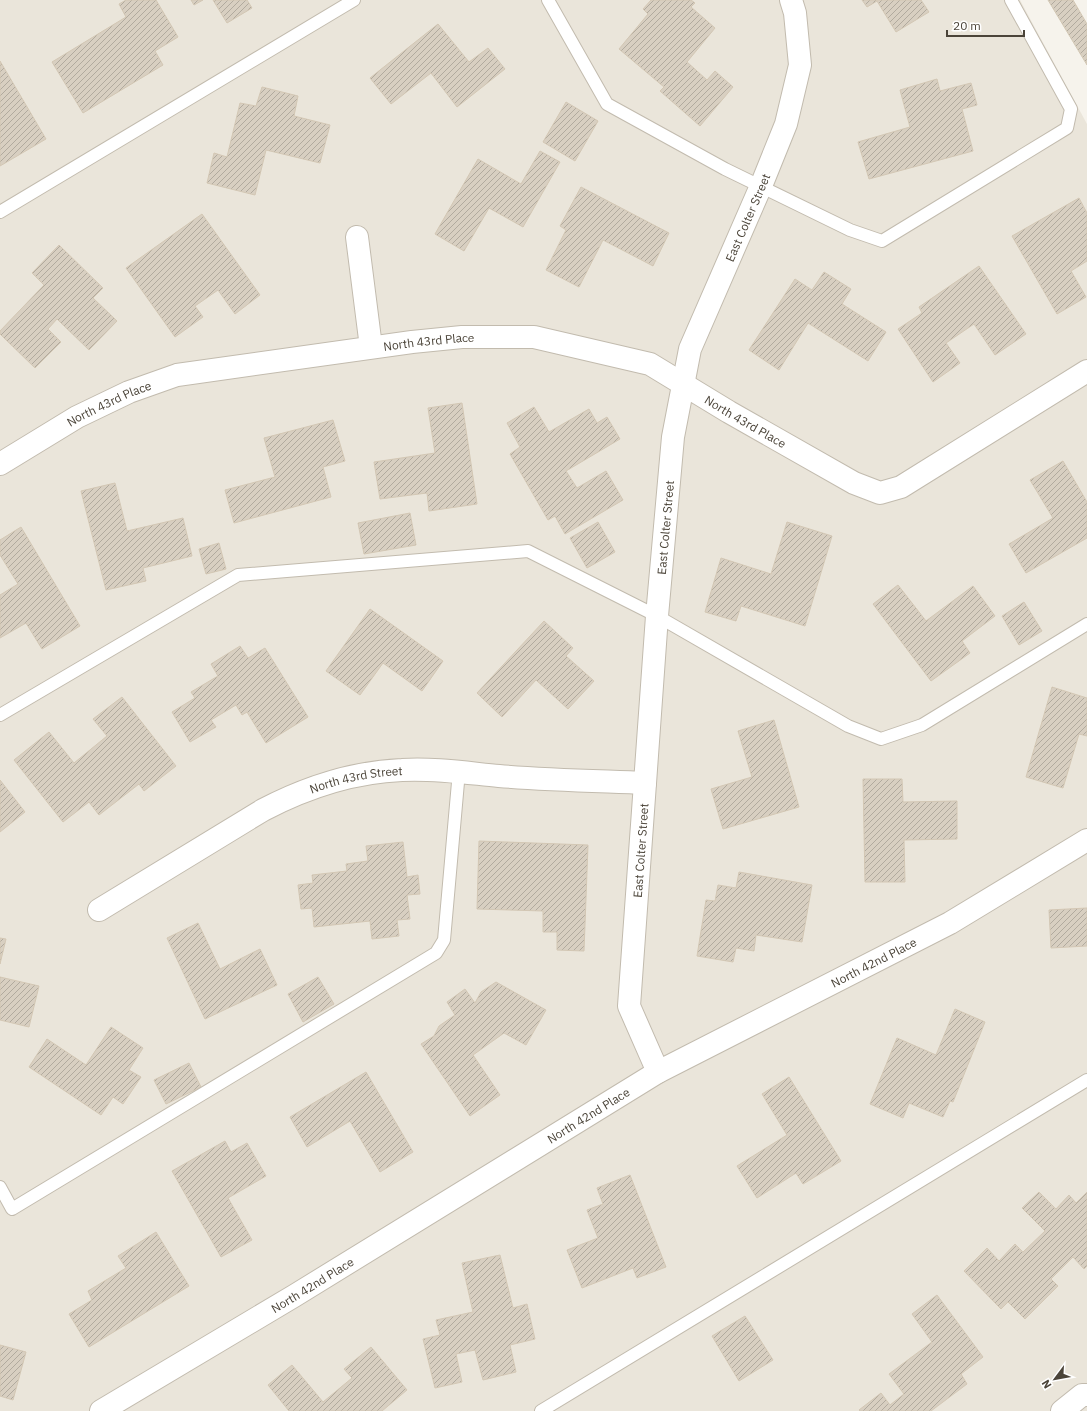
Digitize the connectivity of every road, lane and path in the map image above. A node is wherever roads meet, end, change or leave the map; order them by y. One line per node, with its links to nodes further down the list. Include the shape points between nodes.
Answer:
1 (354, 0): 6 (lane)
2 (548, 0): 5 (lane, via 607,104)
3 (791, 0): 5 (street, East Colter Street, via 795,13 800,65 786,124)
4 (1011, 0): 5 (lane, via 1072,109 1067,128 882,241 850,230)
5 (761, 186): 10 (street, East Colter Street, via 690,349)
6 (0, 212)
7 (357, 237): 8 (street, North 43rd Place)
8 (371, 347): 10 (street, North 43rd Place, via 462,337 534,337 650,364); 11 (street, North 43rd Place, via 178,374 129,392 77,417)
9 (1087, 371): 10 (street, North 43rd Place, via 902,487 880,493 854,483)
10 (684, 384): 12 (street, East Colter Street, via 673,437)
11 (0, 464)
12 (657, 616): 13 (lane, via 848,726 881,739 922,725); 14 (lane, via 528,551 238,575); 16 (street, East Colter Street)
13 (1087, 624)
14 (0, 715)
15 (459, 771): 16 (street, North 43rd Street, via 499,776); 18 (street, North 43rd Street, via 402,770 365,774 289,796); 21 (lane, via 444,940 436,953 12,1209)
16 (645, 784): 19 (street, East Colter Street, via 629,1006)
17 (1087, 840): 19 (street, North 42nd Place, via 950,923)
18 (99, 910)
19 (658, 1072): 23 (street, North 42nd Place, via 294,1296)
20 (1087, 1080): 24 (lane)
21 (0, 1187)
22 (1087, 1395): 25 (street, via 1082,1395)
23 (101, 1411)
24 (541, 1411)
25 (1062, 1411)

